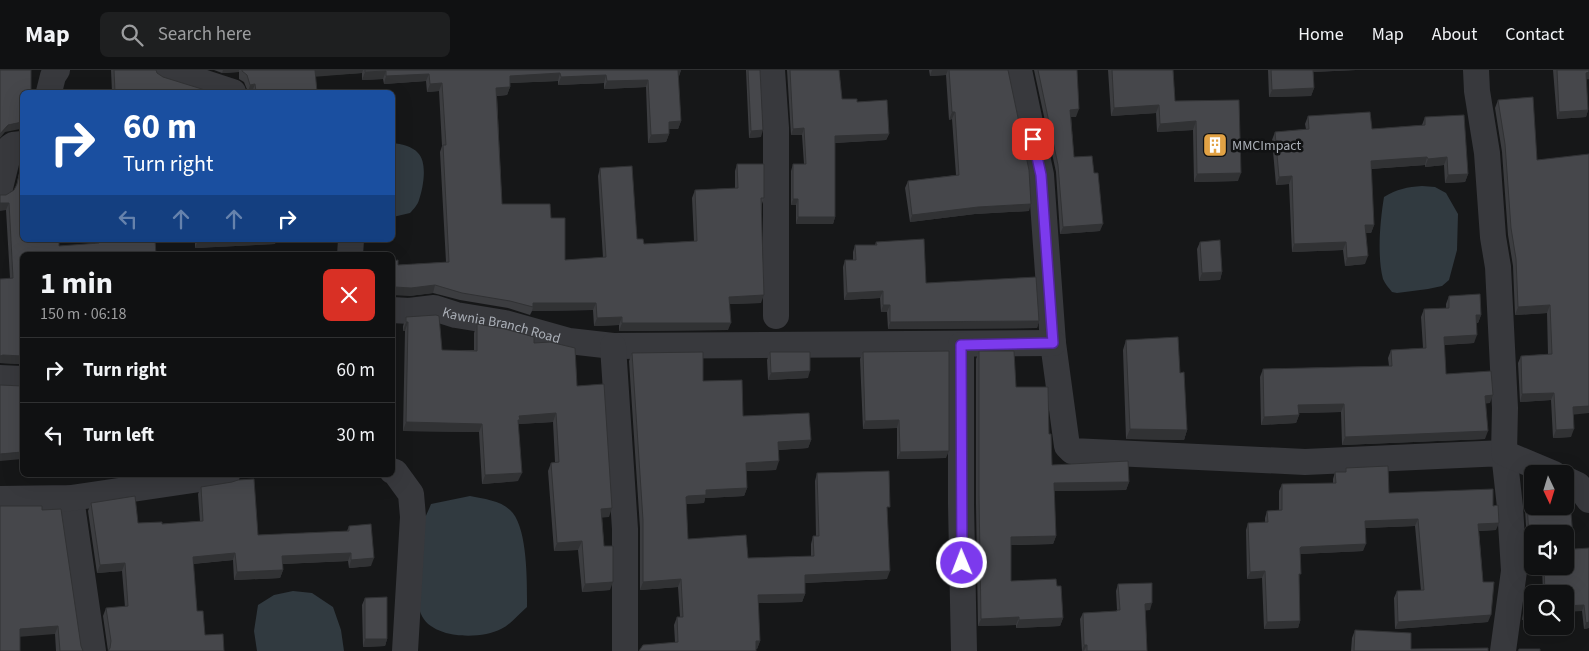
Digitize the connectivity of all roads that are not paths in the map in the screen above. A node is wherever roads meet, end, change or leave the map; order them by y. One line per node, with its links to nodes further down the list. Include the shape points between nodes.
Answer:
1 (57, 70): 6 (street)
2 (165, 70): 7 (street)
3 (772, 70): 11 (street, via 776,128)
4 (1019, 70): 12 (street, via 1041,175)
5 (1476, 70): 17 (street, via 1498,267 1505,399)
6 (50, 90)
7 (227, 90)
8 (20, 144): 9 (street, via 10,148)
9 (0, 188)
10 (395, 310): 14 (street, Kawnia Branch Road, via 434,308 570,341)
11 (776, 316)
12 (1053, 343): 13 (street, Kawnia Branch Road); 17 (street, via 1065,440 1072,451 1305,462)
13 (961, 345): 14 (street, Kawnia Branch Road); 28 (street)
14 (613, 346): 27 (street, via 625,529)
15 (0, 378): 16 (street)
16 (20, 378)
17 (1504, 453): 18 (street); 29 (street, via 1514,571)
18 (1533, 465)
19 (395, 472): 26 (street, via 411,494 413,516)
20 (213, 477): 22 (street)
21 (1574, 483): 24 (street)
22 (71, 498): 23 (street); 25 (street)
23 (0, 499)
24 (1589, 500)
25 (93, 651)
26 (405, 651)
27 (625, 651)
28 (964, 651)
29 (1503, 651)

